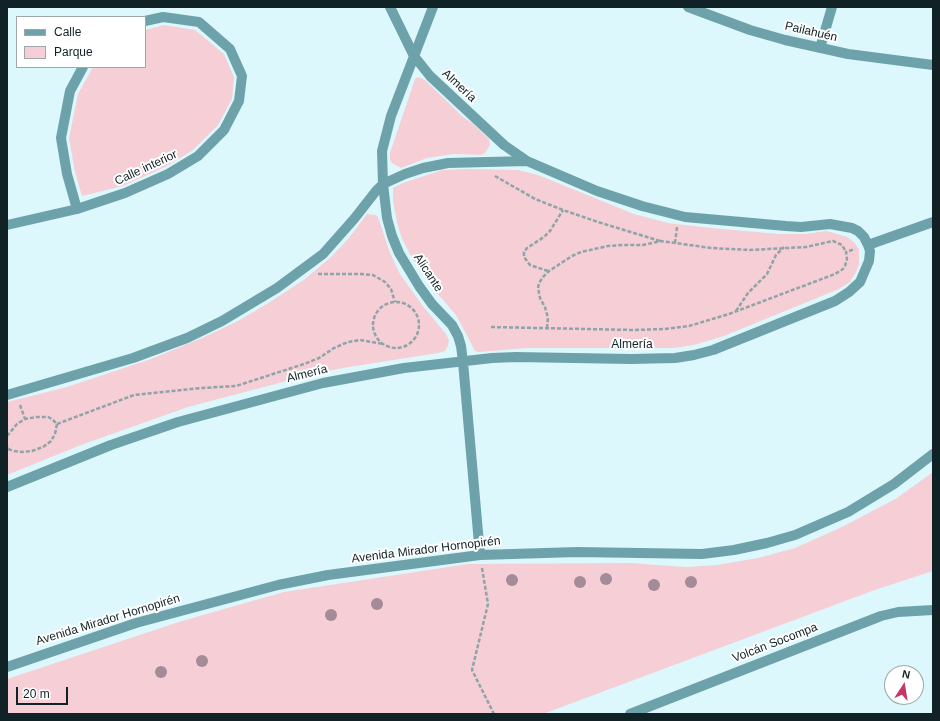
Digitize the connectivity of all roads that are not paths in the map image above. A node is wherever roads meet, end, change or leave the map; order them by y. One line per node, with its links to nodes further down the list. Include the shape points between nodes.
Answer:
1 (390, 7): 7 (street, Almería)
2 (433, 7): 7 (street, Alicante)
3 (688, 7): 6 (street, Pailahuén, via 750,30)
4 (832, 7): 6 (street)
5 (146, 22): 12 (street, Calle interior, via 163,17 198,22 230,49 242,76 239,101 224,130 198,156 147,184)
6 (820, 48): 8 (street, Pailahuén, via 873,58)
7 (414, 56): 10 (street, Almería, via 458,103 504,145); 11 (street, Alicante, via 384,140)
8 (933, 65)
9 (83, 68): 12 (street, via 70,91 61,138)
10 (527, 161): 11 (street, Almería, via 448,163 423,168); 15 (street, Almería, via 596,191 678,216 786,226 830,224 858,231)
11 (383, 184): 16 (street, Alicante, via 392,236 418,286 452,325 458,336); 17 (street, Almería, via 323,254 256,302 187,338 133,358)
12 (77, 209): 14 (street, Calle interior)
13 (933, 222): 15 (street)
14 (7, 225)
15 (868, 245): 16 (street, Almería, via 870,251 866,271 860,282 849,292 821,307 713,350 675,358 516,357)
16 (464, 362): 19 (street, Almería, via 404,368 323,383 186,420 111,445); 20 (street, Alicante)
17 (7, 394)
18 (933, 454): 20 (street, Avenida Mirador Hornopirén, via 894,484 848,512 795,535 734,550 702,554 577,552)
19 (7, 488)
20 (480, 555): 22 (street, Avenida Mirador Hornopirén, via 328,575 278,585 136,623)
21 (933, 610): 23 (street, Volcán Socompa, via 898,612 881,616)
22 (7, 667)
23 (630, 714)

